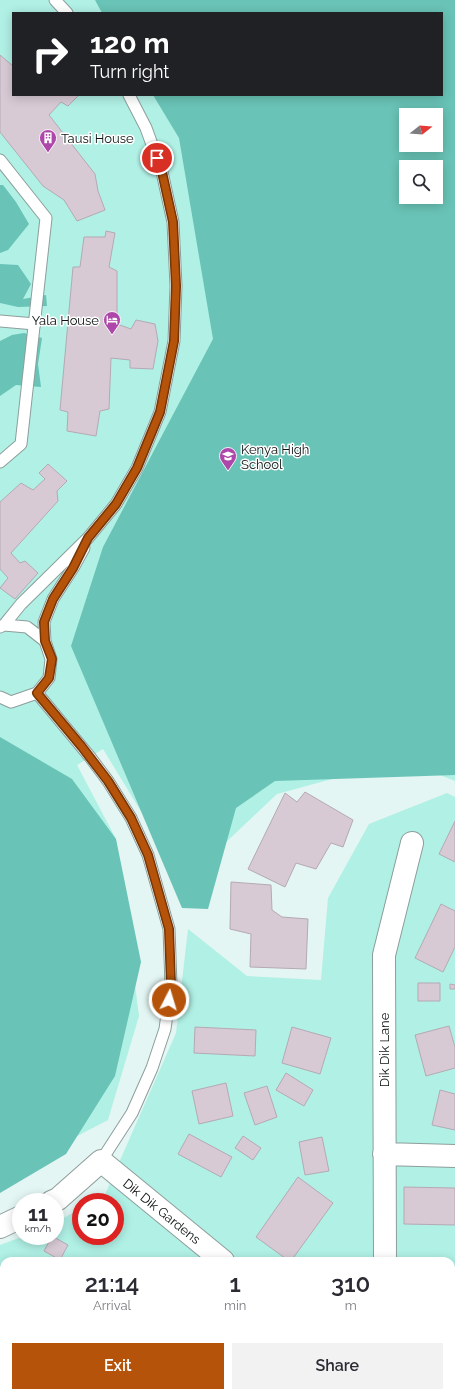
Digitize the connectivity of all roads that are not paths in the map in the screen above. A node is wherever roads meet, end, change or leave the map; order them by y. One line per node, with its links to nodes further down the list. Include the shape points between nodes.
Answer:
1 (55, 0): 2 (lane)
2 (66, 12)
3 (130, 96): 8 (lane, via 146,128 162,172 173,222 176,286 174,341 160,412 137,468 116,504)
4 (0, 160): 6 (lane, via 46,218)
5 (0, 320): 6 (lane)
6 (35, 324): 7 (lane, via 21,444)
7 (0, 462)
8 (88, 538): 9 (lane); 10 (lane, via 53,599 44,622)
9 (2, 626): 10 (lane, via 27,627)
10 (45, 641): 11 (lane, via 52,659 49,678)
11 (37, 693): 12 (lane, via 11,702); 16 (lane, via 90,756 131,818 148,855 169,929 171,985 165,1029 152,1068 132,1113)
12 (0, 697)
13 (412, 843): 14 (street, Dik Dik Lane, via 384,955)
14 (384, 1154): 15 (street); 21 (street, Dik Dik Lane)
15 (455, 1156)
16 (101, 1161): 17 (street); 20 (street, Dik Dik Gardens)
17 (64, 1194)
18 (12, 1221): 19 (street)
19 (0, 1227)
20 (218, 1257)
21 (385, 1257)

